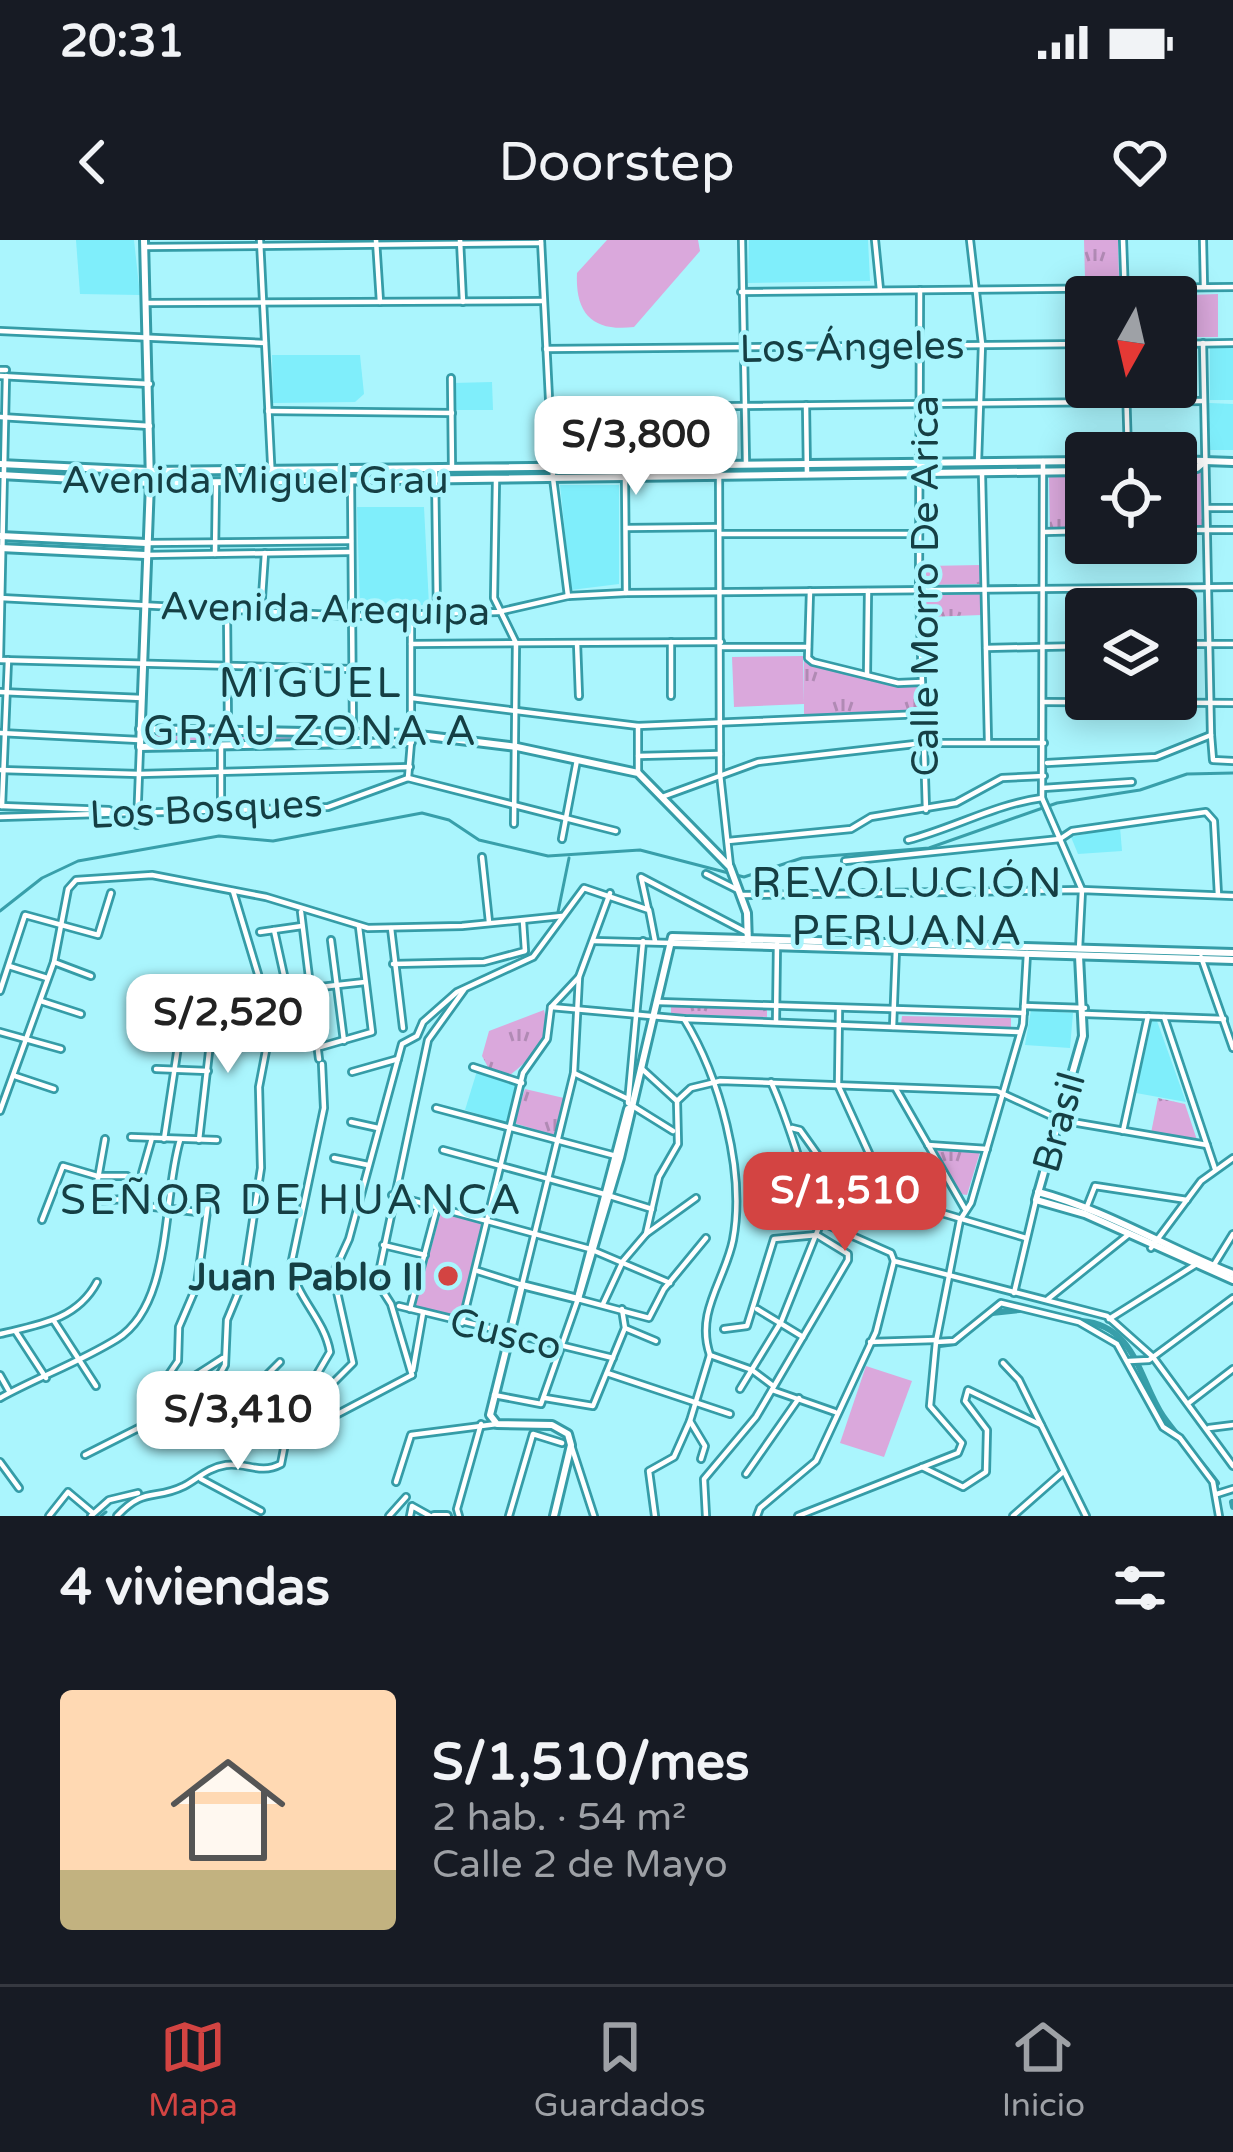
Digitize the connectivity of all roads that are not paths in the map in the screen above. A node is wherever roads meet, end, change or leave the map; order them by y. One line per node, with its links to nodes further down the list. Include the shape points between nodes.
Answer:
1 (742, 240): 19 (street)
2 (875, 240): 16 (street)
3 (970, 240): 18 (street)
4 (1124, 240): 11 (street)
5 (1203, 240): 13 (street)
6 (376, 242): 7 (street); 10 (street); 21 (street)
7 (460, 242): 8 (street); 22 (street)
8 (541, 242): 20 (street)
9 (144, 243): 10 (street); 23 (street)
10 (260, 243): 24 (street)
11 (1124, 276)
12 (1197, 287): 13 (street)
13 (1204, 287): 14 (street)
14 (1233, 287)
15 (1065, 289): 18 (street)
16 (880, 290): 17 (street); 19 (street)
17 (920, 290): 18 (street); 33 (street, Calle Morro De Arica)
18 (979, 290): 29 (street)
19 (741, 292): 34 (street)
20 (544, 301): 22 (street); 35 (street)
21 (380, 302): 22 (street); 24 (street)
22 (463, 302)
23 (147, 303): 24 (street); 26 (street)
24 (263, 303): 27 (street)
25 (0, 331): 26 (street)
26 (150, 341): 27 (street); 38 (street)
27 (265, 343): 47 (street)
28 (1233, 343): 32 (street)
29 (982, 344): 30 (street, Los Ángeles); 33 (street, Los Ángeles); 43 (street)
30 (1065, 344)
31 (1197, 344): 32 (street)
32 (1202, 344): 40 (street)
33 (921, 346): 34 (street, Los Ángeles); 42 (street, Calle Morro De Arica)
34 (742, 348): 35 (street, Los Ángeles); 45 (street)
35 (546, 350): 46 (street)
36 (3, 373): 38 (street); 49 (street)
37 (452, 378): 48 (street)
38 (150, 384): 50 (street)
39 (1197, 400): 40 (street)
40 (1203, 400): 55 (street)
41 (1065, 403): 43 (street)
42 (923, 404): 43 (street); 44 (street); 61 (street, Calle Morro De Arica)
43 (977, 404): 53 (street)
44 (806, 405): 45 (street); 58 (street)
45 (744, 406): 46 (street); 57 (street)
46 (548, 408): 62 (street)
47 (268, 411): 48 (street); 65 (street)
48 (452, 413): 63 (street)
49 (3, 417): 50 (street); 59 (street)
50 (150, 426): 66 (street)
51 (1043, 461): 52 (street, Avenida Miguel Grau); 53 (street, Avenida Miguel Grau); 68 (street)
52 (1065, 461)
53 (978, 462): 61 (street, Avenida Miguel Grau)
54 (1197, 462): 55 (street)
55 (1204, 462): 56 (street); 82 (street)
56 (1233, 462)
57 (746, 463): 58 (street, Avenida Miguel Grau); 60 (street, Avenida Miguel Grau)
58 (807, 463): 61 (street, Avenida Miguel Grau); 73 (street)
59 (3, 464): 66 (street, Avenida Miguel Grau); 71 (street)
60 (719, 464): 62 (street, Avenida Miguel Grau); 72 (street)
61 (922, 464): 69 (street, Calle Morro De Arica)
62 (552, 467): 63 (street, Avenida Miguel Grau); 75 (street)
63 (452, 468): 64 (street, Avenida Miguel Grau)
64 (435, 469): 65 (street, Avenida Miguel Grau); 78 (street)
65 (272, 470): 66 (street, Avenida Miguel Grau); 80 (street)
66 (149, 471): 81 (street)
67 (1065, 472): 68 (street, Avenida Miguel Grau)
68 (1044, 473): 70 (street, Avenida Miguel Grau); 90 (street)
69 (922, 475): 70 (street, Avenida Miguel Grau); 73 (street, Avenida Miguel Grau); 91 (street, Calle Morro De Arica)
70 (982, 475): 104 (street)
71 (3, 476): 81 (street, Avenida Miguel Grau); 92 (street)
72 (719, 476): 73 (street, Avenida Miguel Grau); 74 (street, Avenida Miguel Grau); 88 (street)
73 (807, 476)
74 (625, 477): 75 (street, Avenida Miguel Grau); 84 (street)
75 (553, 478): 76 (street, Avenida Miguel Grau); 110 (street)
76 (496, 480): 78 (street, Avenida Miguel Grau); 115 (street)
77 (351, 481): 78 (street, Avenida Miguel Grau); 80 (street, Avenida Miguel Grau); 93 (street)
78 (435, 481): 116 (street)
79 (216, 482): 80 (street, Avenida Miguel Grau); 81 (street, Avenida Miguel Grau); 95 (street)
80 (272, 482)
81 (150, 483): 94 (street)
82 (1206, 508): 83 (street); 86 (street)
83 (1233, 508)
84 (626, 528): 88 (street); 109 (street)
85 (1197, 530): 86 (street)
86 (1206, 530): 87 (street); 102 (street)
87 (1233, 530)
88 (719, 531): 91 (street); 108 (street)
89 (1065, 531): 90 (street)
90 (1043, 532): 103 (street)
91 (919, 534): 106 (street, Calle Morro De Arica)
92 (2, 536): 94 (street); 96 (street)
93 (351, 541): 95 (street); 97 (street)
94 (146, 543): 95 (street); 100 (street)
95 (214, 543): 98 (street)
96 (2, 549): 100 (street); 111 (street)
97 (351, 552): 99 (street); 118 (street)
98 (214, 554): 99 (street); 100 (street)
99 (265, 554): 114 (street)
100 (145, 555): 112 (street)
101 (1233, 586): 102 (street, Avenida Arequipa)
102 (1207, 587): 103 (street, Avenida Arequipa); 124 (street)
103 (1044, 588): 104 (street, Avenida Arequipa); 127 (street)
104 (984, 589): 106 (street, Avenida Arequipa); 130 (street)
105 (868, 590): 106 (street, Avenida Arequipa); 107 (street, Avenida Arequipa); 135 (street)
106 (919, 590): 136 (street, Calle Morro De Arica)
107 (810, 591): 108 (street, Avenida Arequipa); 129 (street)
108 (720, 592): 109 (street, Avenida Arequipa); 126 (street)
109 (626, 593): 110 (street, Avenida Arequipa)
110 (568, 596): 115 (street, Avenida Arequipa)
111 (2, 598): 112 (street, Avenida Arequipa); 131 (street)
112 (144, 605): 113 (street, Avenida Arequipa); 132 (street)
113 (226, 610): 114 (street, Avenida Arequipa); 133 (street)
114 (261, 612): 118 (street, Avenida Arequipa)
115 (498, 612): 116 (street, Avenida Arequipa); 122 (street)
116 (437, 614): 117 (street, Avenida Arequipa)
117 (411, 615): 118 (street, Avenida Arequipa); 121 (street)
118 (352, 616): 134 (street)
119 (578, 643): 120 (street); 122 (street); 139 (street)
120 (671, 643): 126 (street); 138 (street)
121 (411, 644): 122 (street); 141 (street)
122 (516, 644): 145 (street)
123 (1197, 644): 124 (street)
124 (1208, 644): 125 (street); 143 (street)
125 (1233, 644)
126 (721, 645): 129 (street); 147 (street)
127 (1044, 646): 128 (street); 130 (street); 142 (street)
128 (1065, 646)
129 (808, 647): 135 (street, via 813,662)
130 (986, 648): 155 (street)
131 (3, 659): 132 (street); 137 (street)
132 (143, 667): 133 (street); 140 (street)
133 (227, 668): 134 (street); 150 (street)
134 (352, 669): 152 (street)
135 (867, 675): 136 (street)
136 (922, 682): 146 (street, Calle Morro De Arica)
137 (3, 693): 140 (street); 151 (street)
138 (671, 695)
139 (579, 696)
140 (142, 698): 149 (street)
141 (412, 698): 145 (street); 154 (street)
142 (1043, 702): 143 (street); 157 (street)
143 (1210, 703): 144 (street); 153 (street)
144 (1233, 703)
145 (518, 711): 148 (street); 160 (street)
146 (923, 714): 147 (street); 156 (street, Calle Morro De Arica)
147 (722, 720): 148 (street); 161 (street)
148 (638, 726): 162 (street)
149 (140, 729): 150 (street); 158 (street)
150 (228, 730): 152 (street)
151 (2, 733): 158 (street); 167 (street)
152 (353, 734): 154 (street)
153 (1210, 735): 164 (street, via 1213,760); 165 (street, via 1156,757)
154 (411, 738): 159 (street); 160 (street); 166 (street)
155 (988, 741): 156 (street); 157 (street)
156 (924, 743): 171 (street, via 758,762); 182 (street, Calle Morro De Arica)
157 (1043, 743): 165 (street)
158 (140, 744): 159 (street); 168 (street)
159 (221, 747): 169 (street)
160 (518, 747): 163 (street); 180 (street)
161 (720, 754): 162 (street); 171 (street)
162 (638, 756): 170 (street)
163 (577, 760): 170 (street); 185 (street)
164 (1233, 761)
165 (1044, 763): 172 (street)
166 (410, 767): 169 (street); 173 (street)
167 (2, 770): 168 (street); 174 (street)
168 (139, 773): 169 (street); 183 (street)
169 (221, 773): 181 (street)
170 (638, 773): 177 (street)
171 (720, 774): 177 (street); 192 (street)
172 (1044, 776): 176 (street); 182 (street, via 1002,778)
173 (408, 778): 180 (street); 181 (street, Los Bosques, via 328,807)
174 (2, 779): 179 (street)
175 (1132, 782): 176 (street)
176 (1043, 788): 178 (street)
177 (662, 797): 195 (street)
178 (1043, 800): 190 (street); 191 (street, via 1015,801)
179 (1, 806): 183 (street)
180 (514, 808): 185 (street); 186 (street)
181 (221, 810): 183 (street, Los Bosques)
182 (926, 810): 192 (street, via 871,817 851,830)
183 (135, 811): 184 (street, Los Bosques); 187 (street)
184 (0, 817)
185 (566, 818): 188 (street); 189 (street)
186 (514, 824)
187 (137, 826)
188 (616, 831)
189 (562, 838)
190 (1060, 839): 194 (street); 198 (street); 202 (street, via 1209,813)
191 (908, 840)
192 (728, 841): 195 (street)
193 (482, 856): 208 (street)
194 (844, 861)
195 (730, 868): 197 (street)
196 (706, 874): 197 (street)
197 (737, 889): 198 (street); 215 (street)
198 (1082, 890): 202 (street); 225 (street)
199 (232, 891): 205 (street); 209 (street, via 128,873 70,883); 387 (street, via 269,1035 259,1087 260,1173)
200 (111, 893): 209 (street, via 100,933)
201 (610, 893): 204 (street); 206 (street, via 584,888); 219 (street)
202 (1218, 895): 203 (street)
203 (1233, 896)
204 (649, 910): 215 (street, via 644,877); 221 (street)
205 (301, 912): 210 (street); 211 (street)
206 (561, 916): 207 (street); 237 (street, via 528,961)
207 (523, 921): 208 (street); 230 (street, via 525,951 484,962)
208 (489, 924): 212 (street)
209 (63, 925): 229 (street); 231 (street, via 25,915)
210 (302, 926): 213 (street); 238 (street)
211 (359, 927): 212 (street); 235 (street)
212 (391, 928): 230 (street)
213 (274, 930): 214 (street); 268 (street, via 293,1016)
214 (260, 932)
215 (748, 939): 218 (street); 222 (street)
216 (331, 940): 236 (street)
217 (671, 940): 218 (street); 221 (street); 228 (street)
218 (683, 940): 228 (street)
219 (594, 941): 220 (street); 233 (street)
220 (643, 941): 221 (street); 251 (street)
221 (655, 941)
222 (776, 943): 223 (street); 243 (street)
223 (896, 947): 224 (street); 249 (street)
224 (1027, 950): 225 (street); 248 (street)
225 (1079, 952): 226 (street); 250 (street, Brasil)
226 (1200, 956): 227 (street); 258 (street)
227 (1233, 957)
228 (667, 960): 242 (street)
229 (54, 962): 232 (street); 234 (street)
230 (393, 964): 262 (street)
231 (9, 966): 234 (street); 239 (street)
232 (92, 976)
233 (579, 977): 244 (street); 246 (street)
234 (47, 978): 241 (street)
235 (364, 982): 236 (street); 267 (street, via 372,1032)
236 (338, 985): 238 (street); 267 (street)
237 (468, 986): 271 (street, via 423,1022); 321 (street, via 428,1040)
238 (309, 988): 268 (street)
239 (0, 991)
240 (185, 1000): 275 (street)
241 (41, 1001): 252 (street); 266 (street)
242 (658, 1003): 243 (street); 254 (street)
243 (775, 1005): 247 (street); 259 (street)
244 (551, 1007): 246 (street); 282 (street, via 547,1039)
245 (214, 1008): 276 (street)
246 (578, 1008): 251 (street); 278 (street)
247 (839, 1008): 249 (street); 260 (street)
248 (1024, 1009): 249 (street); 250 (street); 265 (street)
249 (894, 1010): 261 (street)
250 (1084, 1011): 253 (street); 291 (street, Brasil)
251 (637, 1013): 254 (street); 288 (street)
252 (81, 1014)
253 (1148, 1016): 255 (street); 297 (street)
254 (655, 1017): 257 (street); 273 (street)
255 (1163, 1017): 258 (street); 307 (street)
256 (697, 1018): 257 (street); 259 (street); 263 (street)
257 (685, 1019): 263 (street)
258 (1224, 1019): 269 (street)
259 (776, 1022): 260 (street)
260 (839, 1024): 261 (street); 283 (street)
261 (893, 1027): 265 (street)
262 (403, 1028)
263 (692, 1031): 280 (street)
264 (0, 1032): 266 (street)
265 (1021, 1032): 286 (street)
266 (28, 1040): 270 (street); 279 (street)
267 (344, 1041): 268 (street)
268 (316, 1046): 416 (street, via 324,1108 291,1265 330,1352)
269 (1233, 1048)
270 (62, 1049)
271 (398, 1059): 277 (street); 293 (street)
272 (473, 1067): 282 (street)
273 (641, 1068): 287 (street); 288 (street)
274 (156, 1069): 275 (street)
275 (173, 1069): 276 (street); 301 (street)
276 (208, 1071): 303 (street)
277 (352, 1072)
278 (574, 1073): 288 (street); 305 (street)
279 (15, 1076): 285 (street); 290 (street)
280 (718, 1081): 281 (street); 287 (street); 386 (street, via 735,1214 706,1310)
281 (771, 1082): 283 (street); 295 (street)
282 (522, 1083): 294 (street)
283 (838, 1085): 284 (street); 325 (street)
284 (896, 1088): 286 (street); 306 (street)
285 (54, 1089)
286 (1004, 1093): 291 (street); 308 (street)
287 (677, 1101): 296 (street)
288 (629, 1102): 296 (street); 310 (street)
289 (436, 1108): 294 (street)
290 (0, 1111)
291 (1060, 1120): 297 (street); 324 (street, Brasil)
292 (351, 1122): 293 (street)
293 (378, 1128): 313 (street)
294 (509, 1128): 305 (street); 314 (street)
295 (792, 1128): 320 (street); 339 (street)
296 (674, 1131): 332 (street, via 678,1144)
297 (1123, 1131): 307 (street)
298 (131, 1137): 299 (street)
299 (152, 1138): 301 (street); 316 (street)
300 (105, 1139): 317 (street)
301 (164, 1139): 302 (street)
302 (180, 1140): 303 (street); 331 (street)
303 (199, 1140): 304 (street)
304 (217, 1140)
305 (559, 1140): 310 (street); 319 (street)
306 (928, 1145): 308 (street); 333 (street)
307 (1207, 1145): 315 (street)
308 (987, 1149): 333 (street)
309 (443, 1150): 314 (street)
310 (618, 1157): 322 (street)
311 (334, 1158): 313 (street)
312 (1233, 1158): 315 (street)
313 (368, 1165): 416 (street, via 333,1274 353,1363)
314 (499, 1165): 319 (street); 338 (street)
315 (1215, 1169): 328 (street)
316 (142, 1173)
317 (97, 1175): 318 (street); 327 (street, via 95,1203); 336 (street, via 63,1166)
318 (127, 1176)
319 (550, 1178): 322 (street); 342 (street)
320 (837, 1182): 325 (street); 340 (street)
321 (392, 1195): 330 (street); 348 (street)
322 (607, 1195): 332 (street); 350 (street)
323 (209, 1196): 335 (street)
324 (1037, 1196): 334 (street); 347 (street, Brasil)
325 (890, 1197): 337 (street)
326 (695, 1198): 343 (street)
327 (125, 1199)
328 (1187, 1200): 334 (street, via 1100,1185); 349 (street)
329 (145, 1206): 331 (street)
330 (436, 1208): 338 (street); 351 (street)
331 (165, 1209): 335 (street); 390 (street, via 158,1273 142,1315)
332 (652, 1209): 343 (street)
333 (964, 1209): 337 (street)
334 (1086, 1209): 341 (street)
335 (206, 1213): 387 (street, via 178,1361 158,1389 170,1392)
336 (42, 1220)
337 (960, 1220): 347 (street); 357 (street)
338 (488, 1221): 342 (street); 356 (street)
339 (821, 1222): 340 (street); 345 (street)
340 (838, 1228): 352 (street)
341 (1130, 1233): 349 (street); 365 (street)
342 (534, 1234): 350 (street); 361 (street)
343 (646, 1234): 353 (street)
344 (1233, 1234): 355 (street)
345 (817, 1235): 370 (street, via 774,1239); 374 (street); 381 (street, via 848,1260)
346 (706, 1238): 360 (street)
347 (1026, 1238): 362 (street, Brasil)
348 (383, 1245): 351 (street); 398 (street, via 379,1289)
349 (1152, 1245): 354 (street)
350 (593, 1250): 353 (street); 364 (street)
351 (424, 1255): 368 (street)
352 (894, 1261): 357 (street); 384 (street)
353 (623, 1262): 360 (street); 366 (street)
354 (1196, 1263): 355 (street); 372 (street)
355 (1212, 1269): 358 (street)
356 (476, 1270): 361 (street); 375 (street)
357 (947, 1276): 362 (street); 383 (street)
358 (1233, 1277)
359 (97, 1282): 373 (street)
360 (670, 1282): 369 (street, via 649,1318)
361 (522, 1285): 364 (street); 380 (street)
362 (1014, 1293): 365 (street)
363 (1233, 1298): 389 (street)
364 (578, 1299): 366 (street); 385 (street)
365 (1047, 1300): 372 (street)
366 (602, 1304): 369 (street)
367 (399, 1306): 368 (street, Cusco)
368 (410, 1309): 371 (street, Cusco)
369 (622, 1309): 376 (street)
370 (755, 1309): 374 (street); 378 (street, via 747,1326)
371 (423, 1312): 375 (street, Cusco); 398 (street)
372 (1109, 1319): 389 (street)
373 (54, 1321): 377 (street); 390 (street)
374 (781, 1322): 381 (street); 395 (street)
375 (462, 1323): 380 (street, Cusco)
376 (626, 1328): 382 (street); 388 (street)
377 (15, 1330): 379 (street); 399 (street)
378 (724, 1330)
379 (0, 1334)
380 (512, 1336): 385 (street, Cusco); 406 (street)
381 (803, 1337): 402 (street)
382 (656, 1341)
383 (936, 1341): 384 (street); 391 (street, via 954,1341 1001,1303 1099,1330); 427 (street, via 930,1406 962,1443 958,1453)
384 (870, 1342): 412 (street)
385 (563, 1347): 388 (street, Cusco); 408 (street)
386 (710, 1355): 395 (street); 410 (street)
387 (223, 1358): 404 (street)
388 (613, 1358): 396 (street)
389 (1153, 1358): 391 (street); 411 (street)
390 (80, 1360): 399 (street); 401 (street)
391 (1129, 1360): 435 (street, via 1163,1426)
392 (280, 1362): 400 (street)
393 (1003, 1363): 419 (street)
394 (1233, 1369): 411 (street)
395 (752, 1370): 402 (street); 403 (street)
396 (607, 1373): 408 (street, via 590,1408); 410 (street)
397 (0, 1375): 405 (street)
398 (412, 1375): 416 (street, via 305,1429)
399 (46, 1378): 405 (street)
400 (260, 1382): 404 (street); 414 (street, via 256,1399 267,1406)
401 (95, 1386)
402 (771, 1387): 409 (street); 450 (street, via 704,1479)
403 (740, 1389)
404 (210, 1392): 423 (street)
405 (10, 1393): 407 (street)
406 (494, 1395): 408 (street, via 537,1405); 418 (street)
407 (0, 1398)
408 (545, 1398)
409 (799, 1398): 412 (street); 429 (street)
410 (696, 1402): 413 (street); 415 (street)
411 (1190, 1402): 421 (street)
412 (835, 1412): 451 (street, via 811,1468)
413 (730, 1414)
414 (261, 1420)
415 (689, 1421): 424 (street, via 704,1446); 449 (street, via 674,1456 649,1471)
416 (296, 1423): 434 (street, via 286,1430 281,1464 227,1465 185,1485)
417 (482, 1424): 418 (street); 431 (street, via 411,1435); 445 (street)
418 (496, 1424): 422 (street, via 552,1425 568,1434)
419 (1041, 1425): 427 (street, via 968,1390 965,1401 987,1430 986,1472 963,1487); 428 (street)
420 (1233, 1425): 421 (street)
421 (1208, 1428): 426 (street)
422 (567, 1444): 446 (street, via 533,1434); 447 (street); 448 (street)
423 (85, 1455)
424 (701, 1459)
425 (0, 1462): 432 (street)
426 (1233, 1466)
427 (922, 1467): 452 (street)
428 (1064, 1472): 453 (street); 454 (street)
429 (746, 1474)
430 (201, 1479): 437 (street)
431 (396, 1482)
432 (19, 1488)
433 (1233, 1489): 435 (street)
434 (140, 1493): 438 (street); 440 (street)
435 (1217, 1494): 455 (street)
436 (406, 1497): 441 (street)
437 (262, 1510)
438 (92, 1515): 439 (street, via 68,1492)
439 (49, 1516)
440 (117, 1516)
441 (389, 1516)
442 (410, 1516): 443 (street, via 412,1506)
443 (432, 1516): 444 (street)
444 (446, 1516)
445 (460, 1516)
446 (508, 1516)
447 (554, 1516)
448 (594, 1516)
449 (655, 1516)
450 (706, 1516)
451 (758, 1516)
452 (798, 1516)
453 (1013, 1516)
454 (1087, 1516)
455 (1219, 1516)

